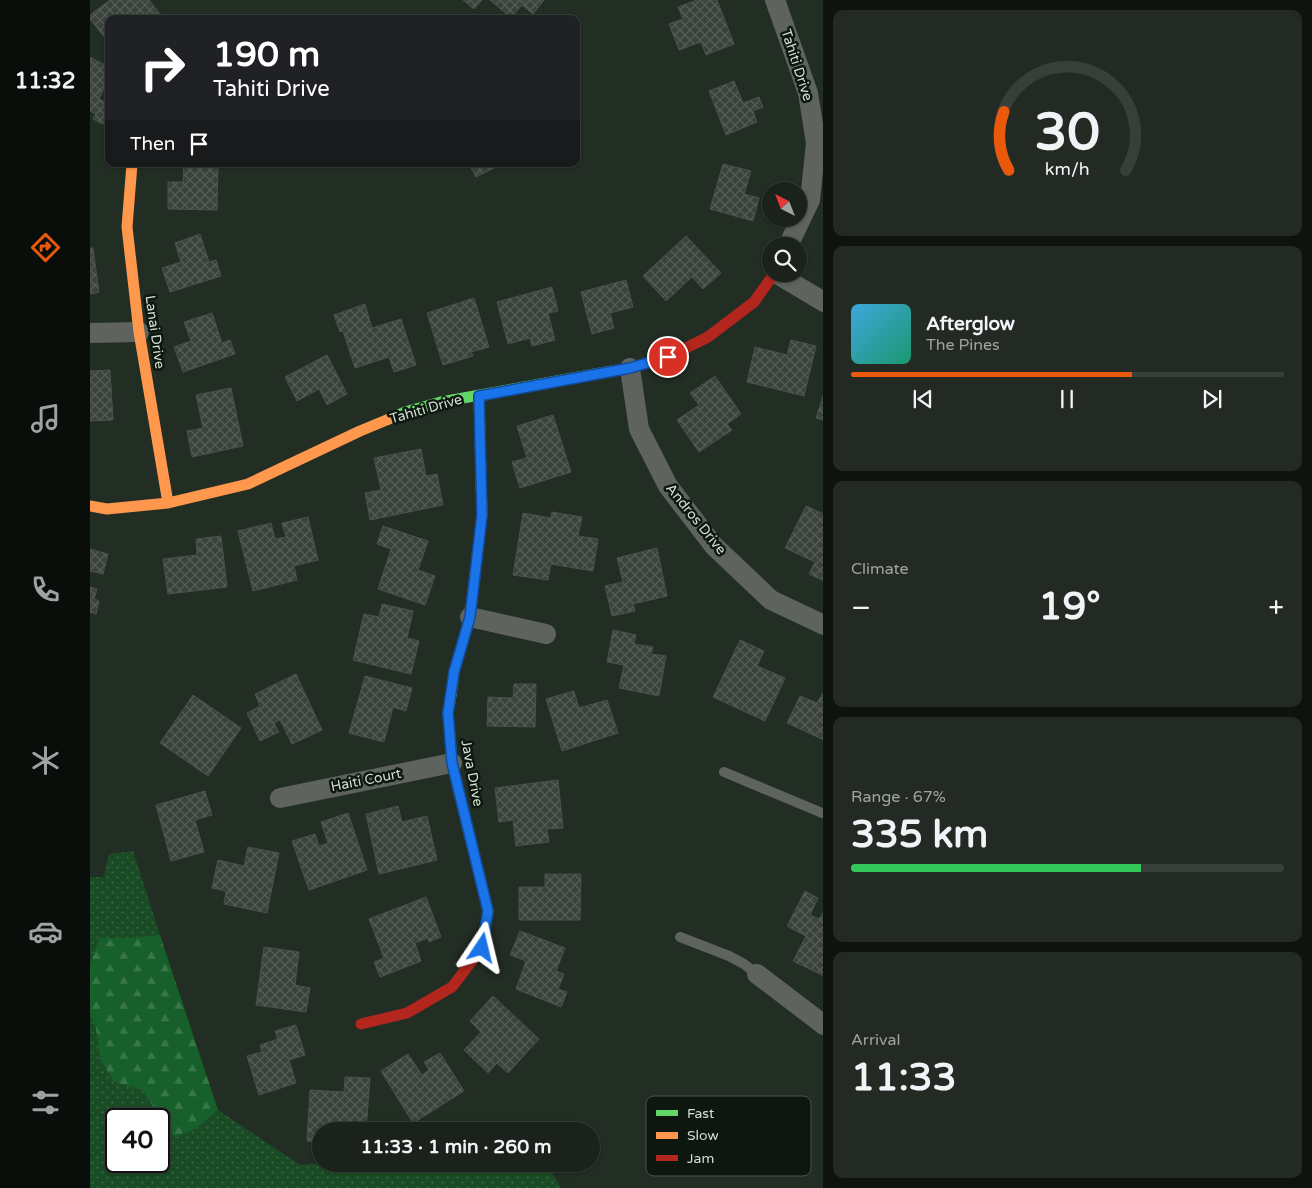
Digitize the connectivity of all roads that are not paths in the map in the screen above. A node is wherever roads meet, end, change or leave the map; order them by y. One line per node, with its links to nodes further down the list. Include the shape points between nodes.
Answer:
1 (775, 0): 3 (street, Tahiti Drive, via 808,93 816,143 810,200)
2 (132, 167): 7 (street, Lanai Drive, via 127,227)
3 (792, 237)
4 (770, 282): 9 (street, Tahiti Drive, via 754,302 708,336 668,357)
5 (789, 282): 6 (street)
6 (823, 302)
7 (139, 332): 8 (street); 11 (street, Lanai Drive)
8 (90, 333)
9 (630, 368): 10 (street, Tahiti Drive); 14 (street, Andros Drive, via 639,429 668,486 714,546 771,600)
10 (479, 396): 11 (street, Tahiti Drive, via 405,412 248,484); 13 (street, Java Drive, via 482,515)
11 (168, 503): 12 (street, Tahiti Drive, via 107,509)
12 (90, 506)
13 (470, 617): 15 (street); 16 (street, Java Drive, via 454,672 448,713)
14 (823, 625)
15 (546, 634)
16 (452, 763): 18 (street, Haiti Court); 22 (street, Java Drive, via 488,911 482,948 452,986 407,1013)
17 (724, 772): 19 (lane)
18 (280, 798)
19 (822, 813)
20 (680, 937): 21 (lane, via 729,956)
21 (757, 974): 23 (street)
22 (361, 1024)
23 (823, 1025)

